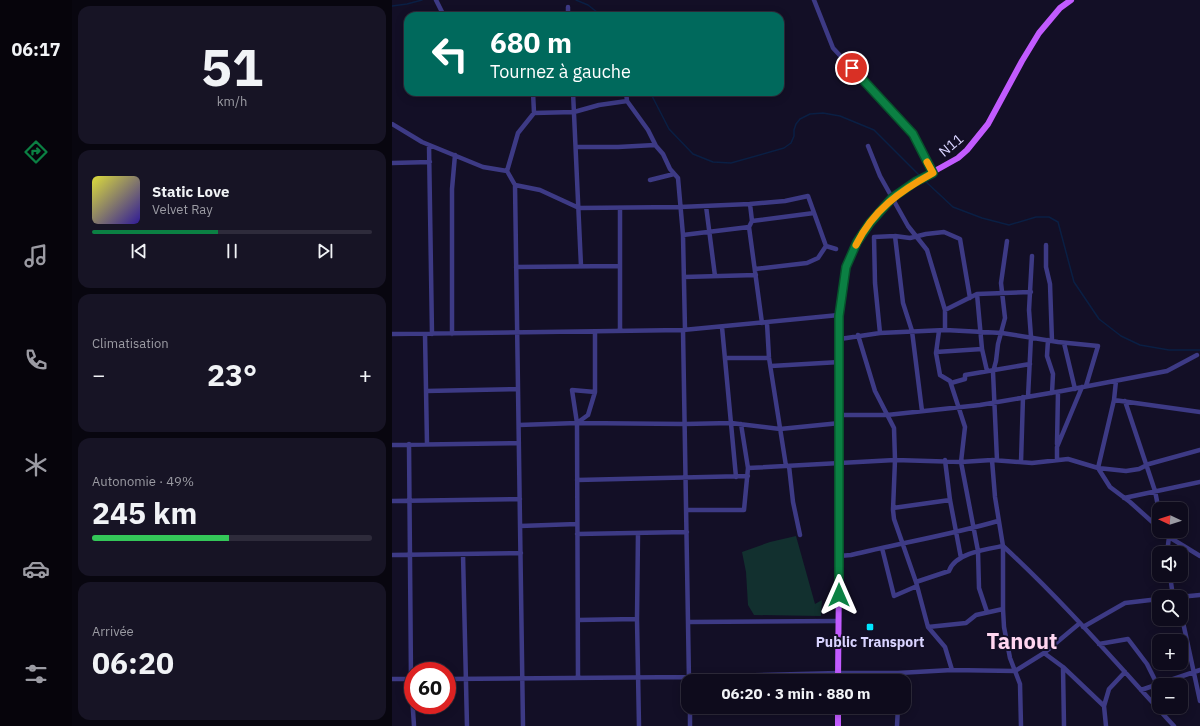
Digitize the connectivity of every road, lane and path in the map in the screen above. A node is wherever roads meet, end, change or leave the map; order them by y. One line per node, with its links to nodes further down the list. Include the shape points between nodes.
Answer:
1 (436, 0): 7 (street)
2 (814, 0): 24 (street, via 833,48 913,134)
3 (1061, 0): 6 (main road)
4 (1072, 0): 6 (main road, N11)
5 (568, 7): 8 (street)
6 (1060, 8): 24 (main road, N11, via 1039,33 988,124 967,150)
7 (442, 12)
8 (568, 12)
9 (533, 96): 14 (street)
10 (573, 96): 13 (street)
11 (626, 96): 12 (street)
12 (627, 101): 13 (street); 17 (street, via 648,130)
13 (574, 112): 14 (street); 19 (street)
14 (534, 113): 23 (street, via 518,133)
15 (392, 124): 16 (street)
16 (429, 145): 20 (street); 21 (street)
17 (655, 145): 19 (street); 25 (street)
18 (868, 146): 28 (street)
19 (576, 147): 32 (street)
20 (455, 155): 23 (street, via 483,167); 74 (street, via 452,189)
21 (430, 162): 22 (street); 73 (street)
22 (392, 163)
23 (507, 171): 27 (street)
24 (933, 173): 28 (main road, N11)
25 (674, 174): 26 (street); 31 (street, via 678,178)
26 (650, 180)
27 (515, 185): 32 (street, via 540,190); 48 (street)
28 (892, 198): 40 (street); 58 (main road, N11, via 857,242 846,267)
29 (750, 204): 30 (street); 34 (street, via 808,196); 35 (street)
30 (706, 206): 31 (street); 37 (street)
31 (680, 207): 33 (street); 38 (street)
32 (579, 208): 33 (street); 46 (street)
33 (620, 208): 47 (street)
34 (814, 213): 35 (street); 43 (street)
35 (752, 221): 36 (street)
36 (749, 227): 37 (street); 49 (street)
37 (708, 232): 38 (street); 51 (street)
38 (683, 235): 52 (street)
39 (895, 236): 40 (street); 64 (street, via 903,303); 69 (street, via 874,237)
40 (916, 236): 56 (street, via 944,232 960,239); 57 (street, via 927,250)
41 (1007, 241): 54 (street)
42 (1046, 245): 78 (street, via 1046,267 1050,284)
43 (826, 246): 44 (street); 49 (street, via 818,258 807,263)
44 (836, 249)
45 (1032, 256): 53 (street)
46 (581, 266): 47 (street); 48 (street)
47 (620, 266): 63 (street)
48 (516, 267): 68 (street)
49 (755, 269): 50 (street)
50 (756, 275): 51 (street); 59 (street)
51 (715, 276): 52 (street)
52 (684, 278): 61 (street)
53 (1031, 292): 54 (street); 76 (street)
54 (1002, 293): 55 (street); 70 (street, via 1005,318)
55 (977, 294): 56 (street); 67 (street)
56 (970, 298): 57 (street)
57 (945, 310): 62 (street)
58 (839, 316): 59 (street); 77 (main road, N11)
59 (765, 323): 60 (street); 84 (street)
60 (722, 327): 61 (street); 83 (street)
61 (684, 330): 63 (street); 111 (street)
62 (945, 330): 65 (street); 67 (street)
63 (620, 331): 66 (street)
64 (912, 331): 65 (street); 69 (street); 104 (street)
65 (939, 331): 81 (street)
66 (595, 332): 68 (street); 96 (street)
67 (981, 332): 70 (street); 80 (street)
68 (517, 333): 74 (street); 93 (street)
69 (880, 333): 75 (street)
70 (1002, 333): 76 (street); 88 (street)
71 (392, 334): 72 (street)
72 (425, 334): 73 (street); 95 (street)
73 (432, 334): 74 (street)
74 (452, 334)
75 (858, 336): 77 (street); 106 (street, via 875,391)
76 (1031, 337): 78 (street); 86 (street)
77 (840, 339): 85 (main road, N11)
78 (1050, 341): 79 (street); 98 (street, via 1047,356 1053,374)
79 (1064, 343): 92 (street, via 1098,346); 94 (street)
80 (982, 349): 81 (street); 89 (street)
81 (936, 352): 91 (street, via 940,375)
82 (1197, 355): 90 (street, via 1167,371)
83 (725, 358): 84 (street); 108 (street)
84 (769, 358): 87 (street)
85 (840, 362): 87 (street); 107 (main road, N11)
86 (1030, 364): 88 (street); 99 (street)
87 (771, 366): 114 (street)
88 (993, 370): 89 (street); 102 (street)
89 (987, 371): 91 (street, via 965,375 965,379)
90 (1116, 381): 92 (street); 100 (street)
91 (951, 383): 103 (street)
92 (1084, 387): 94 (street); 119 (street)
93 (518, 389): 95 (street); 113 (street)
94 (1075, 389): 97 (street)
95 (426, 391): 117 (street)
96 (595, 392): 109 (street, via 588,415); 109 (street, via 572,390)
97 (1058, 392): 98 (street); 119 (street)
98 (1052, 393): 99 (street)
99 (1026, 397): 102 (street); 126 (street)
100 (1114, 400): 101 (street); 131 (street)
101 (1125, 401): 105 (street); 129 (street)
102 (995, 402): 103 (street); 123 (street)
103 (960, 407): 104 (street); 125 (street, via 965,426)
104 (922, 411): 106 (street)
105 (1200, 412)
106 (887, 415): 107 (street); 121 (street, via 894,428)
107 (839, 416): 110 (main road, N11)
108 (732, 422): 111 (street); 112 (street); 132 (street)
109 (577, 423): 111 (street); 113 (street); 135 (street)
110 (840, 423): 114 (street); 127 (main road, N11)
111 (685, 424): 134 (street)
112 (741, 424): 114 (street); 130 (street)
113 (519, 425): 115 (street)
114 (780, 429): 128 (street)
115 (519, 443): 117 (street); 139 (street)
116 (409, 444): 117 (street); 118 (street); 140 (street)
117 (427, 444)
118 (392, 445)
119 (1057, 447): 124 (street)
120 (1200, 452): 129 (street)
121 (895, 460): 122 (street); 127 (street); 144 (street)
122 (945, 460): 125 (street); 141 (street)
123 (994, 460): 125 (street); 126 (street); 146 (street, via 994,497)
124 (1057, 460): 126 (street); 131 (street, via 1068,459)
125 (961, 462): 150 (street)
126 (1021, 462)
127 (840, 463): 128 (street); 165 (main road, N11)
128 (787, 466): 130 (street); 155 (street)
129 (1146, 466): 131 (street, via 1126,470); 137 (street)
130 (748, 468): 133 (street)
131 (1098, 468): 138 (street, via 1110,487)
132 (736, 476): 133 (street); 134 (street)
133 (748, 476): 145 (street, via 744,510)
134 (686, 478): 135 (street); 145 (street)
135 (577, 480): 148 (street)
136 (1200, 482): 137 (street)
137 (1155, 491): 138 (street); 143 (street)
138 (1124, 498): 147 (street)
139 (520, 499): 140 (street); 149 (street)
140 (409, 500): 142 (street); 164 (street)
141 (950, 500): 144 (street); 151 (street)
142 (392, 501)
143 (1157, 502)
144 (893, 508): 157 (street)
145 (686, 510): 152 (street)
146 (998, 521): 150 (street); 158 (street)
147 (1152, 522)
148 (577, 524): 149 (street); 154 (street)
149 (520, 526): 161 (street)
150 (973, 528): 151 (street); 160 (street)
151 (955, 531): 157 (street); 167 (street)
152 (686, 532): 153 (street); 177 (street)
153 (638, 533): 154 (street); 174 (street)
154 (577, 534): 175 (street)
155 (800, 535)
156 (1171, 538): 166 (street)
157 (902, 543): 159 (street); 168 (street)
158 (1003, 546): 160 (street); 172 (street); 178 (street, via 1029,569)
159 (882, 548): 165 (street); 168 (street, via 894,596)
160 (978, 551): 167 (street); 173 (street, via 979,588)
161 (521, 553): 162 (street); 195 (street)
162 (463, 554): 164 (street); 202 (street)
163 (392, 555): 164 (street)
164 (410, 555): 183 (street)
165 (839, 556): 176 (main road, N11)
166 (1200, 556)
167 (961, 558): 168 (street, via 949,571)
168 (916, 584): 180 (street)
169 (1200, 595): 170 (street)
170 (1188, 596)
171 (1152, 600): 178 (street, via 1125,603)
172 (1003, 609): 173 (street); 187 (street, via 1010,658)
173 (986, 612): 180 (street, via 976,615 966,623)
174 (637, 619): 175 (street); 194 (street)
175 (578, 620): 196 (street)
176 (839, 621): 177 (street); 190 (main road, N11)
177 (688, 622): 192 (street)
178 (1082, 625): 181 (street); 182 (street)
179 (1184, 626): 188 (street)
180 (928, 628): 185 (street, via 945,647)
181 (1099, 644): 189 (street); 197 (street, via 1128,639)
182 (1044, 653): 184 (street); 187 (street)
183 (412, 662)
184 (1063, 668): 207 (street); 220 (street)
185 (952, 670): 187 (street); 191 (street)
186 (1200, 670): 188 (street)
187 (1015, 671): 219 (street, via 1020,684)
188 (1194, 671): 198 (street); 206 (street)
189 (1125, 672): 205 (street); 207 (street, via 1109,689)
190 (838, 673): 191 (street); 193 (street)
191 (898, 673)
192 (689, 674)
193 (813, 674)
194 (638, 677): 196 (street); 203 (street); 215 (street)
195 (523, 678): 196 (street); 202 (street); 214 (street)
196 (578, 678)
197 (1154, 678)
198 (1174, 678)
199 (392, 679): 200 (street)
200 (404, 679)
201 (456, 679): 202 (street)
202 (465, 679): 213 (street)
203 (681, 679)
204 (1152, 686): 205 (street)
205 (1141, 690): 222 (street)
206 (1200, 701)
207 (1104, 706): 221 (street)
208 (413, 714): 212 (street)
209 (690, 714): 216 (street)
210 (838, 714): 217 (main road)
211 (898, 714): 218 (street)
212 (414, 726)
213 (467, 726)
214 (523, 726)
215 (639, 726)
216 (690, 726)
217 (838, 726)
218 (897, 726)
219 (1021, 726)
220 (1064, 726)
221 (1106, 726)
222 (1174, 726)

